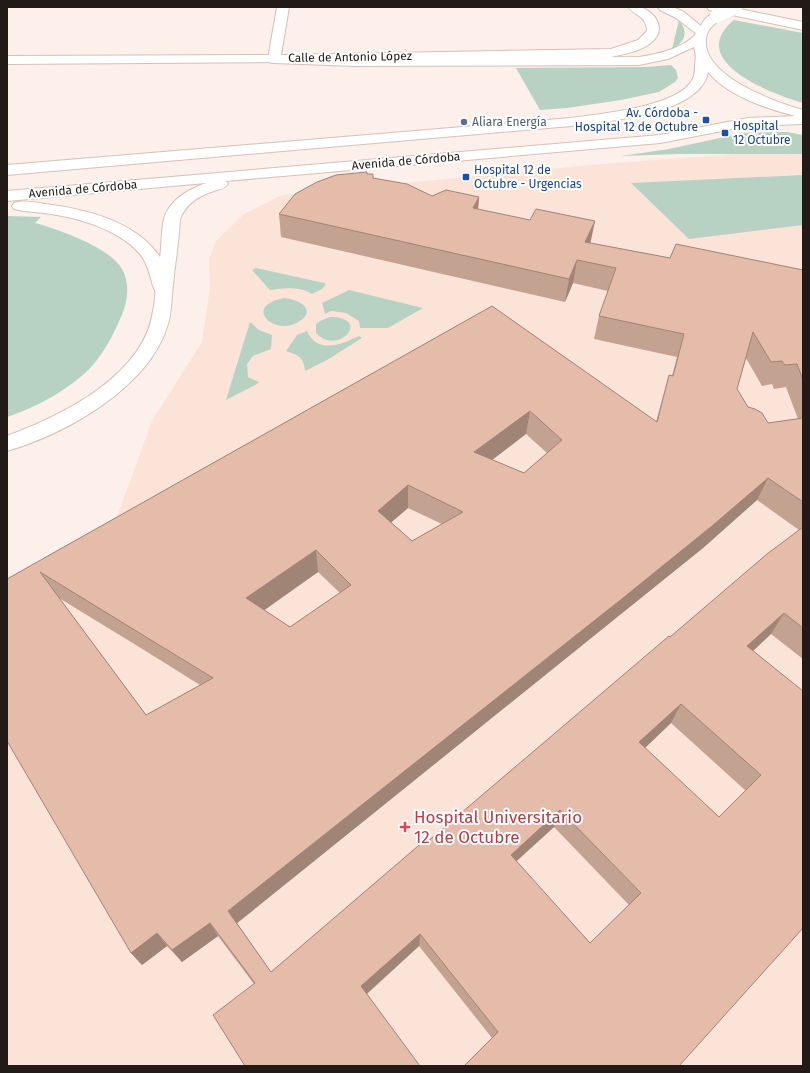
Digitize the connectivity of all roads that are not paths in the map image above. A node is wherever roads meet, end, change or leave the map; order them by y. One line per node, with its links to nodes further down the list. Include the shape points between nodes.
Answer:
1 (283, 7): 11 (main road)
2 (634, 7): 11 (main road, Calle de Antonio López, via 650,20 653,30 651,35 640,45 610,53)
3 (664, 7): 9 (main road, via 680,15)
4 (735, 7): 6 (main road, bridge)
5 (768, 7): 7 (main road)
6 (715, 11): 8 (main road); 9 (main road)
7 (803, 15)
8 (803, 26)
9 (700, 35): 10 (main road); 11 (main road, via 686,48 672,55 639,61 356,62)
10 (702, 55): 13 (main road, via 716,74 736,88 762,101); 16 (main road, Avenida de Córdoba, via 702,69 692,91 665,104 612,116 571,122)
11 (274, 59): 12 (main road, Calle de Antonio López)
12 (7, 60)
13 (803, 114)
14 (803, 120): 15 (main road, Avenida de Córdoba, via 748,122 660,139)
15 (467, 156): 17 (main road, Avenida de Córdoba); 19 (main road, via 408,165 226,183 201,190 183,202 174,213)
16 (7, 170)
17 (7, 196)
18 (7, 205): 19 (main road, via 56,209 92,218 115,229 146,249 156,268)
19 (163, 293): 20 (main road, via 157,332 141,359 118,385 55,424)
20 (7, 444)

